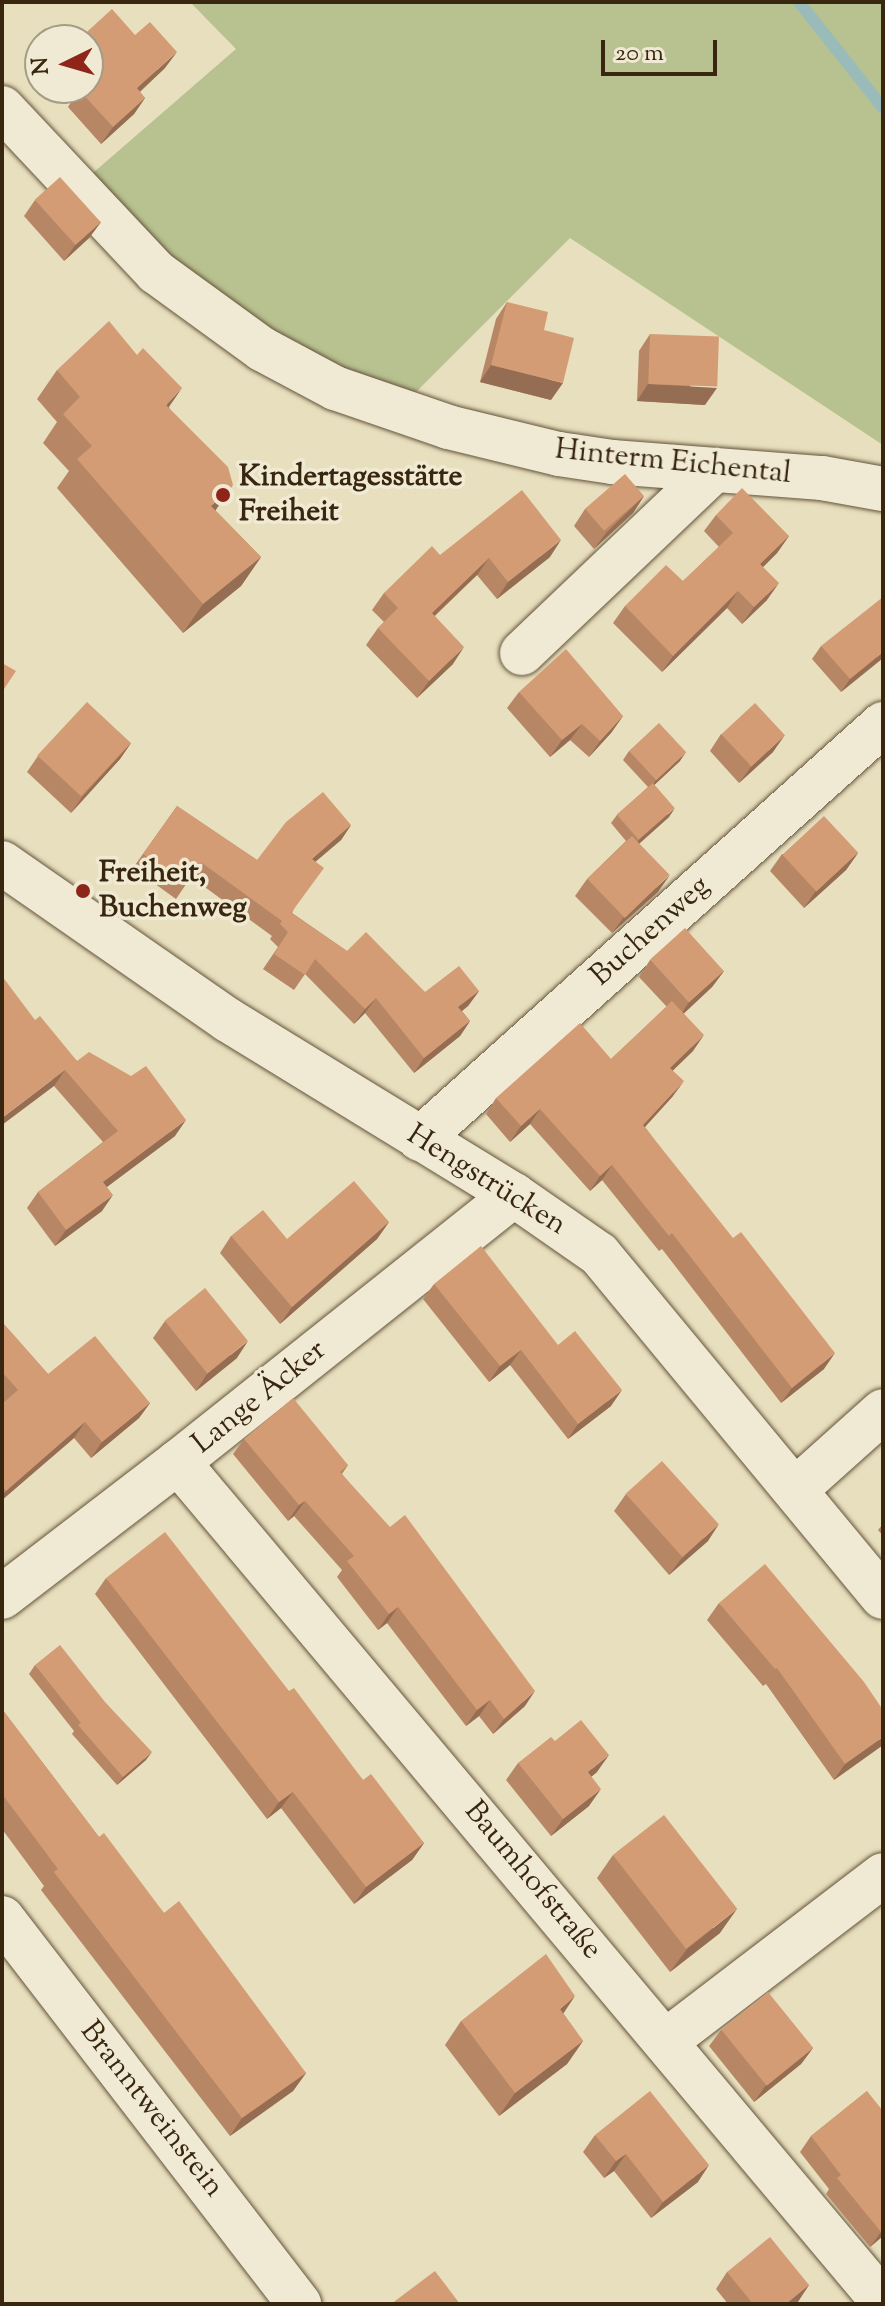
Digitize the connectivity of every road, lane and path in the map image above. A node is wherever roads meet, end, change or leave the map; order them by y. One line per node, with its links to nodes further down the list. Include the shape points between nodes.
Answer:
1 (2, 108): 2 (street, Hinterm Eichental, via 156,272 294,368 412,416 523,446 612,462)
2 (714, 470): 3 (street, Hinterm Eichental, via 822,478); 4 (street)
3 (883, 489)
4 (522, 653)
5 (883, 724): 7 (street, Buchenweg)
6 (2, 863): 7 (street, Hengstrücken, via 228,1020)
7 (420, 1139): 8 (street, Hengstrücken)
8 (514, 1195): 10 (street, Lange Äcker); 11 (street, Hengstrücken, via 599,1254)
9 (883, 1411): 11 (street)
10 (178, 1462): 12 (street, Lange Äcker); 16 (street, Baumhofstraße)
11 (795, 1490): 13 (street, Hengstrücken)
12 (2, 1597)
13 (883, 1597)
14 (883, 1875): 16 (street)
15 (2, 1918): 18 (street, Branntweinstein)
16 (666, 2041): 17 (street, Baumhofstraße)
17 (883, 2302)
18 (299, 2304)

